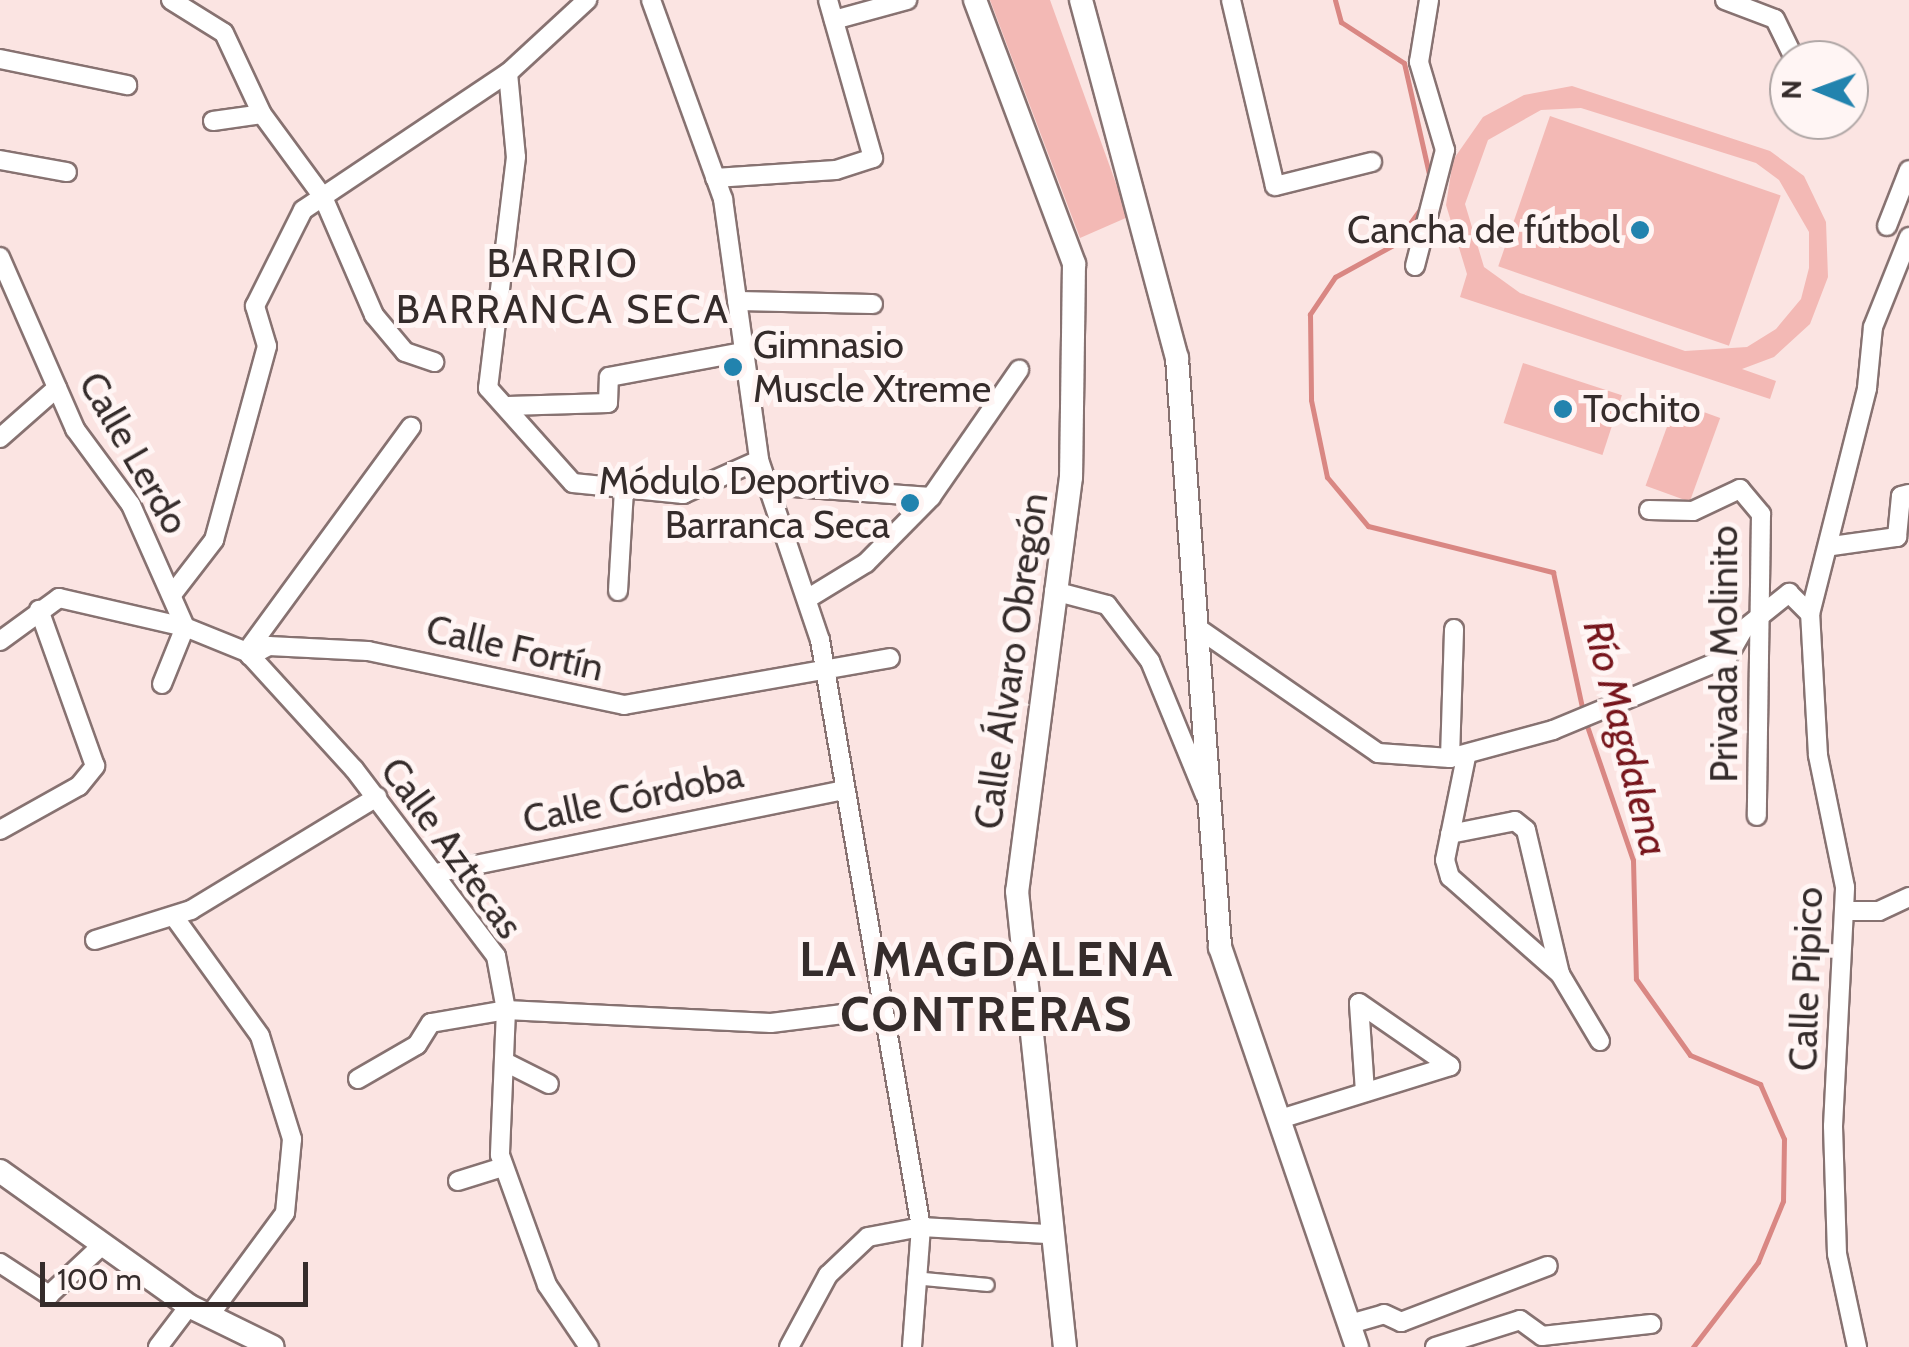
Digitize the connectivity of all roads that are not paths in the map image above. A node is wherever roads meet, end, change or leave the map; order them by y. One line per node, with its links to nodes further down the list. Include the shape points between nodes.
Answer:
1 (170, 0): 16 (street, via 224,33)
2 (587, 0): 14 (street)
3 (651, 0): 22 (street)
4 (828, 0): 11 (street)
5 (907, 0): 11 (street)
6 (975, 0): 45 (street, Calle Álvaro Obregón, via 1074,264 1071,478)
7 (1081, 0): 52 (street, via 1169,308)
8 (1231, 0): 19 (street, via 1275,186)
9 (1428, 0): 27 (street, via 1419,62 1445,150)
10 (1725, 0): 12 (street, via 1775,19)
11 (834, 20): 22 (street, via 873,158 836,170)
12 (1785, 40)
13 (0, 59): 15 (street)
14 (508, 72): 23 (street); 34 (street, via 516,157 488,388)
15 (126, 85)
16 (262, 114): 17 (street); 23 (street)
17 (213, 121)
18 (0, 160): 21 (street)
19 (1372, 162)
20 (1909, 170): 24 (street)
21 (67, 172)
22 (715, 178): 28 (street)
23 (323, 197): 31 (street, via 374,315 406,352); 46 (street, via 303,210 255,306 267,346 214,540)
24 (1888, 226)
25 (1909, 238): 43 (street, via 1873,327)
26 (0, 257): 33 (street, Calle Lerdo)
27 (1415, 266)
28 (737, 302): 29 (street); 30 (street)
29 (872, 304)
30 (743, 352): 34 (street, via 609,377 608,403); 37 (street)
31 (434, 362)
32 (1019, 370): 41 (street)
33 (57, 388): 36 (street); 46 (street, Calle Lerdo)
34 (508, 406): 39 (street, via 572,483)
35 (411, 427): 55 (street)
36 (0, 438)
37 (759, 460): 38 (street); 39 (street, via 683,494)
38 (765, 486): 41 (street); 47 (street)
39 (624, 490): 44 (street)
40 (1909, 494): 43 (street, via 1900,496 1897,537)
41 (931, 497): 47 (street, via 866,563)
42 (1648, 510): 50 (street, Privada Molinito, via 1693,512 1740,489 1748,495 1760,514)
43 (1832, 546): 49 (street)
44 (618, 591)
45 (1054, 591): 62 (street, via 1106,605 1150,662); 84 (street, Calle Álvaro Obregón, via 1016,891)
46 (174, 592): 51 (street, Calle Lerdo)
47 (807, 599): 57 (street)
48 (38, 610): 51 (street, Calle Aztecas, via 59,598); 54 (street); 64 (street, via 95,766 79,786)
49 (1810, 614): 50 (street, via 1788,593); 68 (street, Calle Pipico, via 1818,755)
50 (1756, 617): 59 (street, via 1726,658 1554,730); 63 (street, Privada Molinito)
51 (185, 627): 55 (street, Calle Aztecas); 58 (street)
52 (1199, 629): 59 (street, via 1378,753); 62 (street)
53 (1454, 629): 59 (street)
54 (0, 641)
55 (248, 654): 57 (street, Calle Fortín, via 269,646 368,650 624,705); 61 (street, Calle Aztecas)
56 (890, 658): 57 (street, Calle Fortín)
57 (824, 664): 60 (street)
58 (162, 684)
59 (1458, 758): 65 (street)
60 (843, 790): 66 (street, Calle Córdoba); 73 (street)
61 (377, 797): 66 (street, Calle Aztecas); 69 (street)
62 (1210, 804): 79 (street, via 1220,947)
63 (1757, 816)
64 (0, 830)
65 (1450, 834): 71 (street, via 1450,877); 71 (street, via 1515,821 1526,830)
66 (436, 873): 72 (street, Calle Aztecas, via 496,956)
67 (1909, 896): 68 (street, via 1879,911)
68 (1846, 910): 101 (street, Calle Pipico, via 1837,1254)
69 (175, 918): 70 (street); 90 (street, via 260,1036 292,1138 286,1213)
70 (95, 940)
71 (1560, 974): 74 (street)
72 (506, 1010): 73 (street, via 770,1023); 75 (street, Calle Aztecas); 76 (street, via 432,1022 417,1044)
73 (882, 1010): 83 (street)
74 (1600, 1041)
75 (505, 1062): 77 (street); 80 (street, Calle Aztecas)
76 (358, 1079)
77 (549, 1084)
78 (1365, 1092): 78 (street, via 1450,1066 1360,1002 1362,1038); 79 (street)
79 (1280, 1118): 91 (street)
80 (503, 1166): 82 (street); 95 (street, Calle Aztecas, via 547,1285)
81 (0, 1171): 85 (street)
82 (458, 1181)
83 (921, 1227): 84 (street); 88 (street); 96 (street, via 868,1237 845,1254)
84 (1048, 1234): 98 (street, Calle Álvaro Obregón)
85 (99, 1248): 86 (street, via 49,1295); 90 (street)
86 (0, 1264)
87 (1548, 1266): 91 (street, via 1401,1322 1384,1314)
88 (914, 1278): 89 (street); 97 (street)
89 (988, 1285)
90 (199, 1311): 93 (street); 94 (street)
91 (1350, 1324): 99 (street)
92 (1651, 1324): 100 (street, via 1542,1336 1520,1320)
93 (158, 1347)
94 (272, 1347)
95 (589, 1347)
96 (789, 1347)
97 (912, 1347)
98 (1066, 1347)
99 (1357, 1347)
100 (1435, 1347)
101 (1858, 1347)

